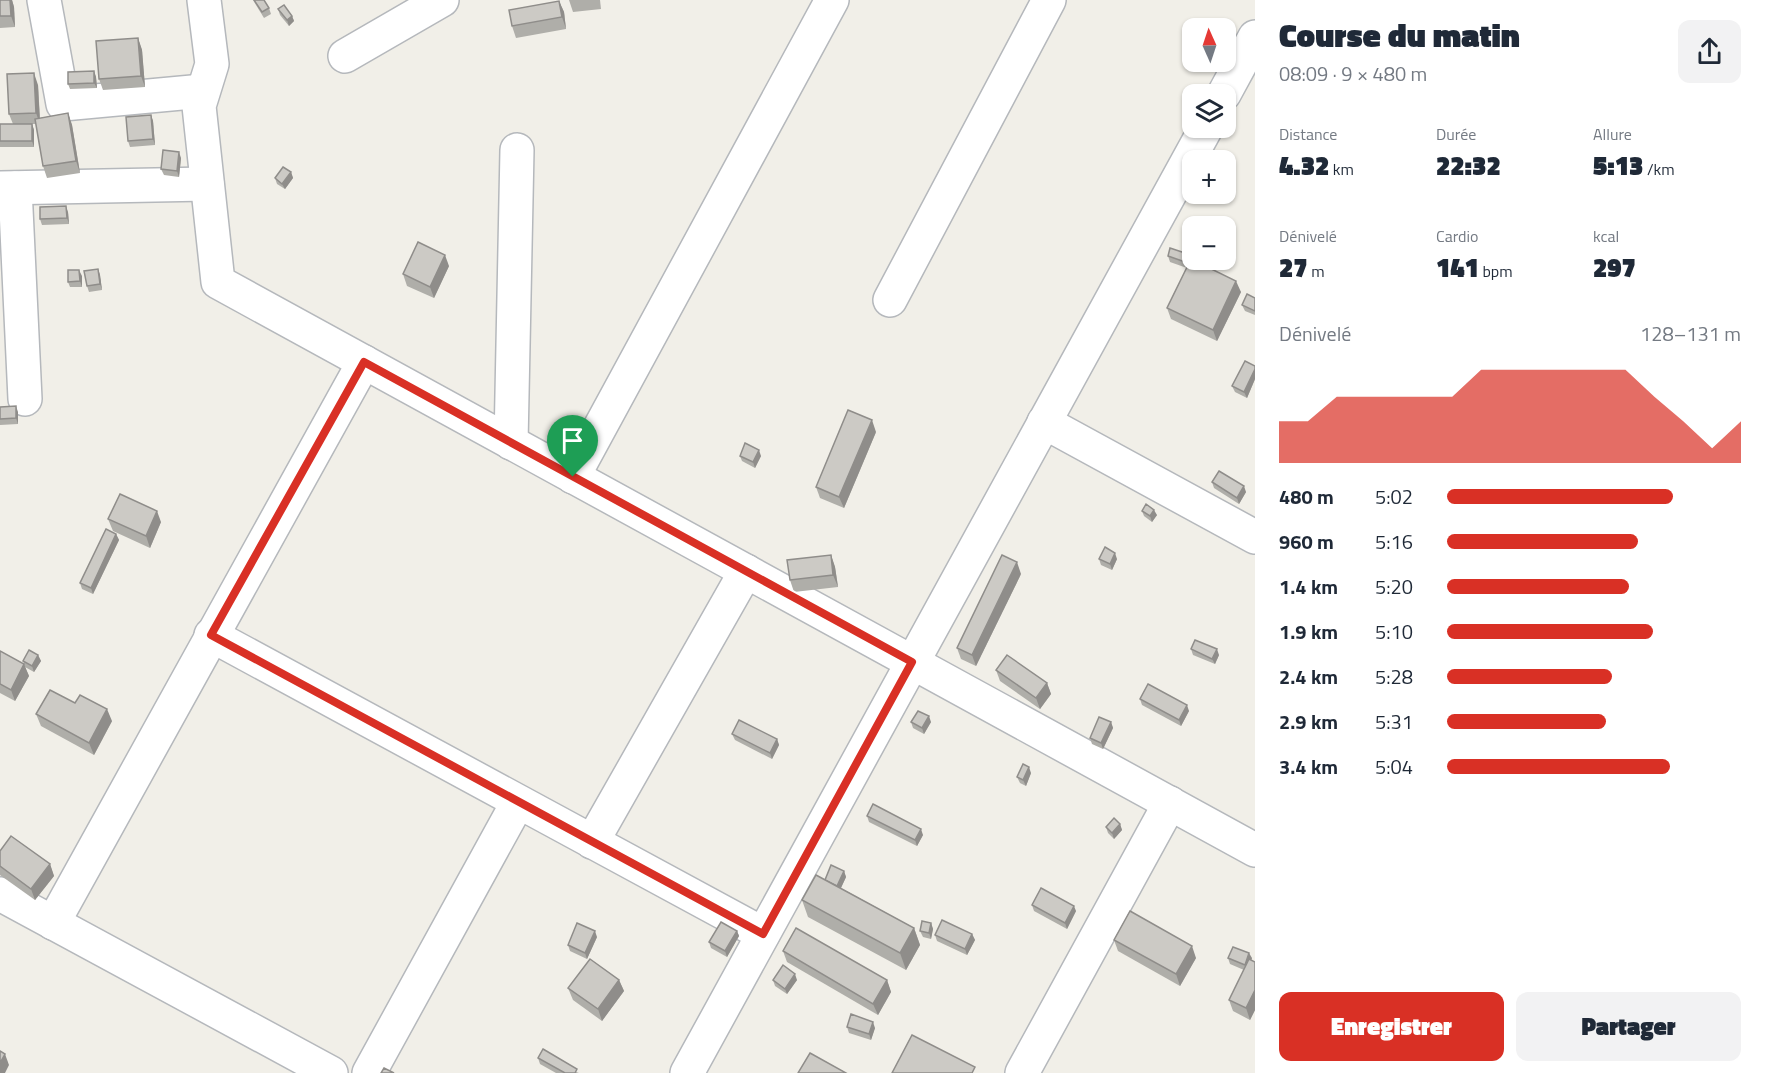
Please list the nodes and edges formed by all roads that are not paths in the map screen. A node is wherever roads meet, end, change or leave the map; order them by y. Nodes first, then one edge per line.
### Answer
1 (44, 0) edge
2 (204, 0) edge
3 (442, 0) edge
4 (832, 0) edge
5 (1050, 0) edge
6 (1255, 37) edge
7 (345, 56) dead end
8 (1229, 84) edge
9 (203, 91) junction
10 (1201, 138) edge
11 (517, 150) dead end
12 (207, 184) junction
13 (8, 188) edge
14 (890, 300) dead end
15 (364, 362) junction
16 (25, 399) dead end
17 (1044, 423) junction
18 (511, 443) junction
19 (573, 477) junction
20 (1255, 537) edge
21 (746, 571) junction
22 (211, 635) junction
23 (912, 662) junction
24 (518, 802) junction
25 (1170, 803) junction
26 (592, 842) junction
27 (1255, 850) edge
28 (0, 894) edge
29 (53, 922) junction
30 (763, 934) junction
31 (1028, 1071) edge
32 (331, 1073) edge
33 (369, 1073) edge
34 (687, 1073) edge

1 - 9 street
2 - 9 street
3 - 7 street
4 - 19 street
5 - 14 street
6 - 8 street
9 - 12 street
10 - 17 street
11 - 18 street
12 - 13 street
12 - 15 street
13 - 16 street
15 - 18 street
15 - 22 street
17 - 20 street
17 - 23 street
18 - 19 street
19 - 21 street
21 - 23 street
21 - 26 street
22 - 24 street
22 - 29 street
23 - 25 street
23 - 30 street
24 - 26 street
24 - 33 street
25 - 27 street
25 - 31 street
26 - 30 street
28 - 29 street
29 - 32 street
30 - 34 street

